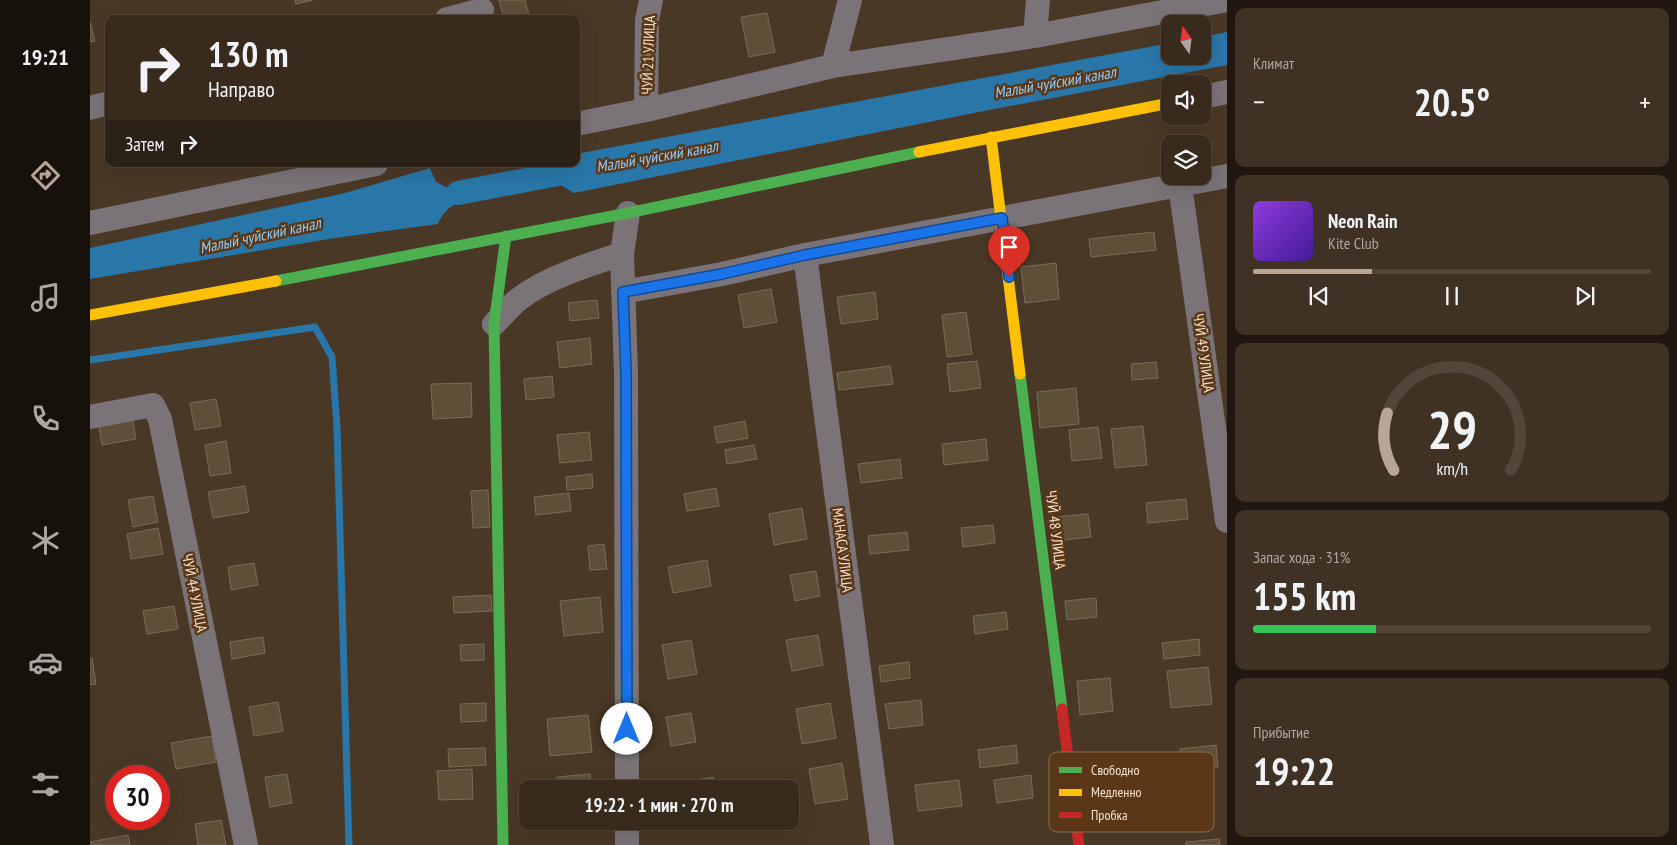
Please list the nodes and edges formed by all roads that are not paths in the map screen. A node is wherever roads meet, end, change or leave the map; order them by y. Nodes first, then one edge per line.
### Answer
1 (651, 0) edge
2 (850, 0) edge
3 (1038, 0) edge
4 (1227, 0) edge
5 (483, 10) edge
6 (463, 15) edge
7 (1035, 36) junction
8 (833, 66) junction
9 (1227, 92) edge
10 (1211, 95) edge
11 (105, 104) edge
12 (1161, 105) edge
13 (90, 108) edge
14 (646, 110) junction
15 (580, 123) edge
16 (991, 137) junction
17 (361, 167) edge
18 (1227, 176) edge
19 (1211, 179) edge
20 (1180, 185) joint
21 (628, 213) junction
22 (1002, 218) junction
23 (90, 223) edge
24 (506, 236) junction
25 (622, 254) junction
26 (805, 255) junction
27 (623, 292) junction
28 (90, 315) edge
29 (494, 324) junction
30 (90, 417) edge
31 (1227, 521) edge
32 (1068, 752) edge
33 (627, 780) edge
34 (627, 830) edge
35 (1077, 832) edge
36 (246, 845) edge
37 (503, 845) edge
38 (627, 845) edge
39 (882, 845) edge
40 (1079, 845) edge

1 - 14 street, ЧУЙ 21 УЛИЦА
2 - 8 street
3 - 7 street
4 - 7 street
5 - 6 street
7 - 8 street
8 - 14 street
9 - 10 street
11 - 13 street
12 - 16 street
14 - 15 street
16 - 21 street
16 - 22 street, ЧУЙ 48 УЛИЦА
17 - 23 street
18 - 19 street
20 - 22 street
20 - 31 street, ЧУЙ 49 УЛИЦА
21 - 24 street
21 - 25 street
22 - 26 street
22 - 32 street, ЧУЙ 48 УЛИЦА
24 - 28 street
24 - 29 street
25 - 27 street
25 - 29 street
26 - 27 street
26 - 39 street, МАНАСА УЛИЦА
27 - 33 street
29 - 37 street
30 - 36 street, ЧУЙ 44 УЛИЦА
34 - 38 street
35 - 40 street, ЧУЙ 48 УЛИЦА

